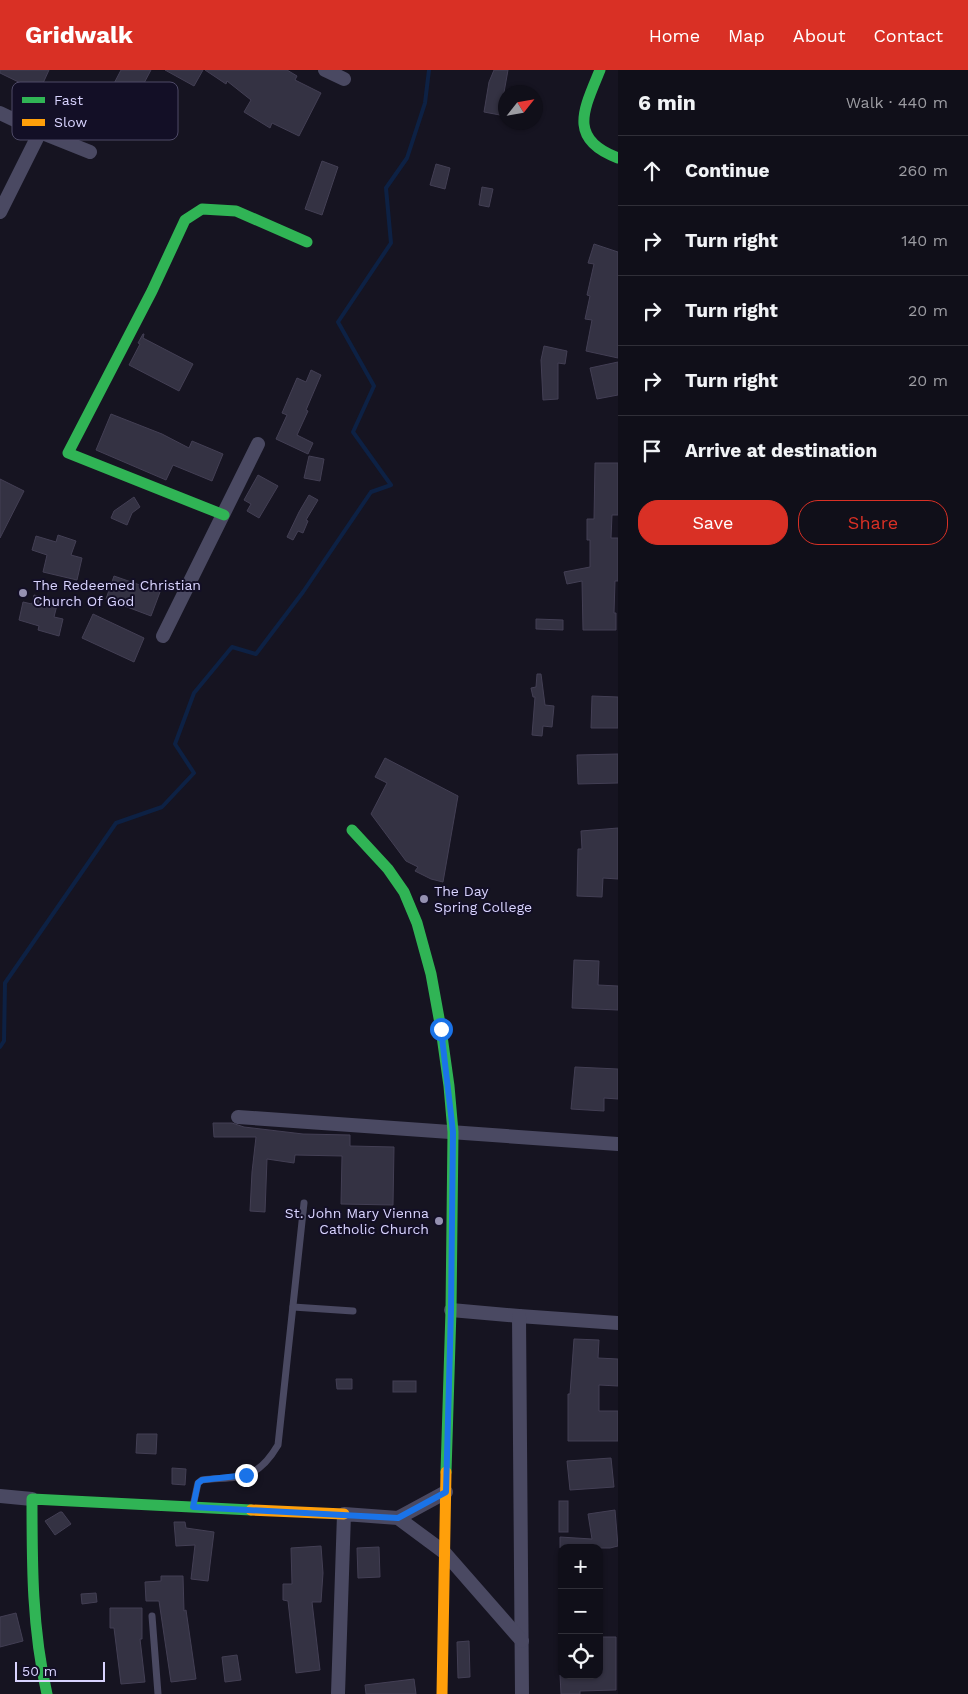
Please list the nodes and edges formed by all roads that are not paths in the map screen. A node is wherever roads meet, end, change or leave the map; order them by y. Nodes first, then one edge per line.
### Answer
1 (325, 70) edge
2 (600, 70) edge
3 (344, 78) dead end
4 (0, 113) edge
5 (12, 119) edge
6 (36, 140) edge
7 (60, 140) edge
8 (90, 152) dead end
9 (618, 158) edge
10 (0, 212) edge
11 (307, 242) dead end
12 (258, 444) dead end
13 (224, 515) junction
14 (163, 636) dead end
15 (352, 830) dead end
16 (238, 1117) dead end
17 (453, 1132) junction
18 (618, 1144) edge
19 (304, 1203) dead end
20 (293, 1308) junction
21 (451, 1310) junction
22 (353, 1312) dead end
23 (519, 1316) junction
24 (618, 1323) edge
25 (446, 1492) junction
26 (0, 1496) edge
27 (32, 1499) junction
28 (193, 1507) junction
29 (344, 1514) junction
30 (398, 1518) junction
31 (444, 1552) junction
32 (152, 1616) dead end
33 (522, 1641) junction
34 (47, 1694) edge
35 (158, 1694) edge
36 (338, 1694) edge
37 (442, 1694) edge
38 (522, 1694) edge

1 - 3 street
2 - 9 street
4 - 5 street
6 - 10 street
7 - 8 street
11 - 13 street
12 - 13 street
13 - 14 street
15 - 17 street
16 - 17 street
17 - 18 street
17 - 21 street
19 - 20 lane
20 - 22 lane
20 - 28 lane
21 - 23 street
21 - 25 street
23 - 24 street
23 - 33 street
25 - 30 street
25 - 31 street
26 - 27 street
27 - 28 street
27 - 34 street
28 - 29 street
29 - 30 street
29 - 36 street
30 - 31 street
31 - 33 street
31 - 37 street
32 - 35 lane
33 - 38 street

